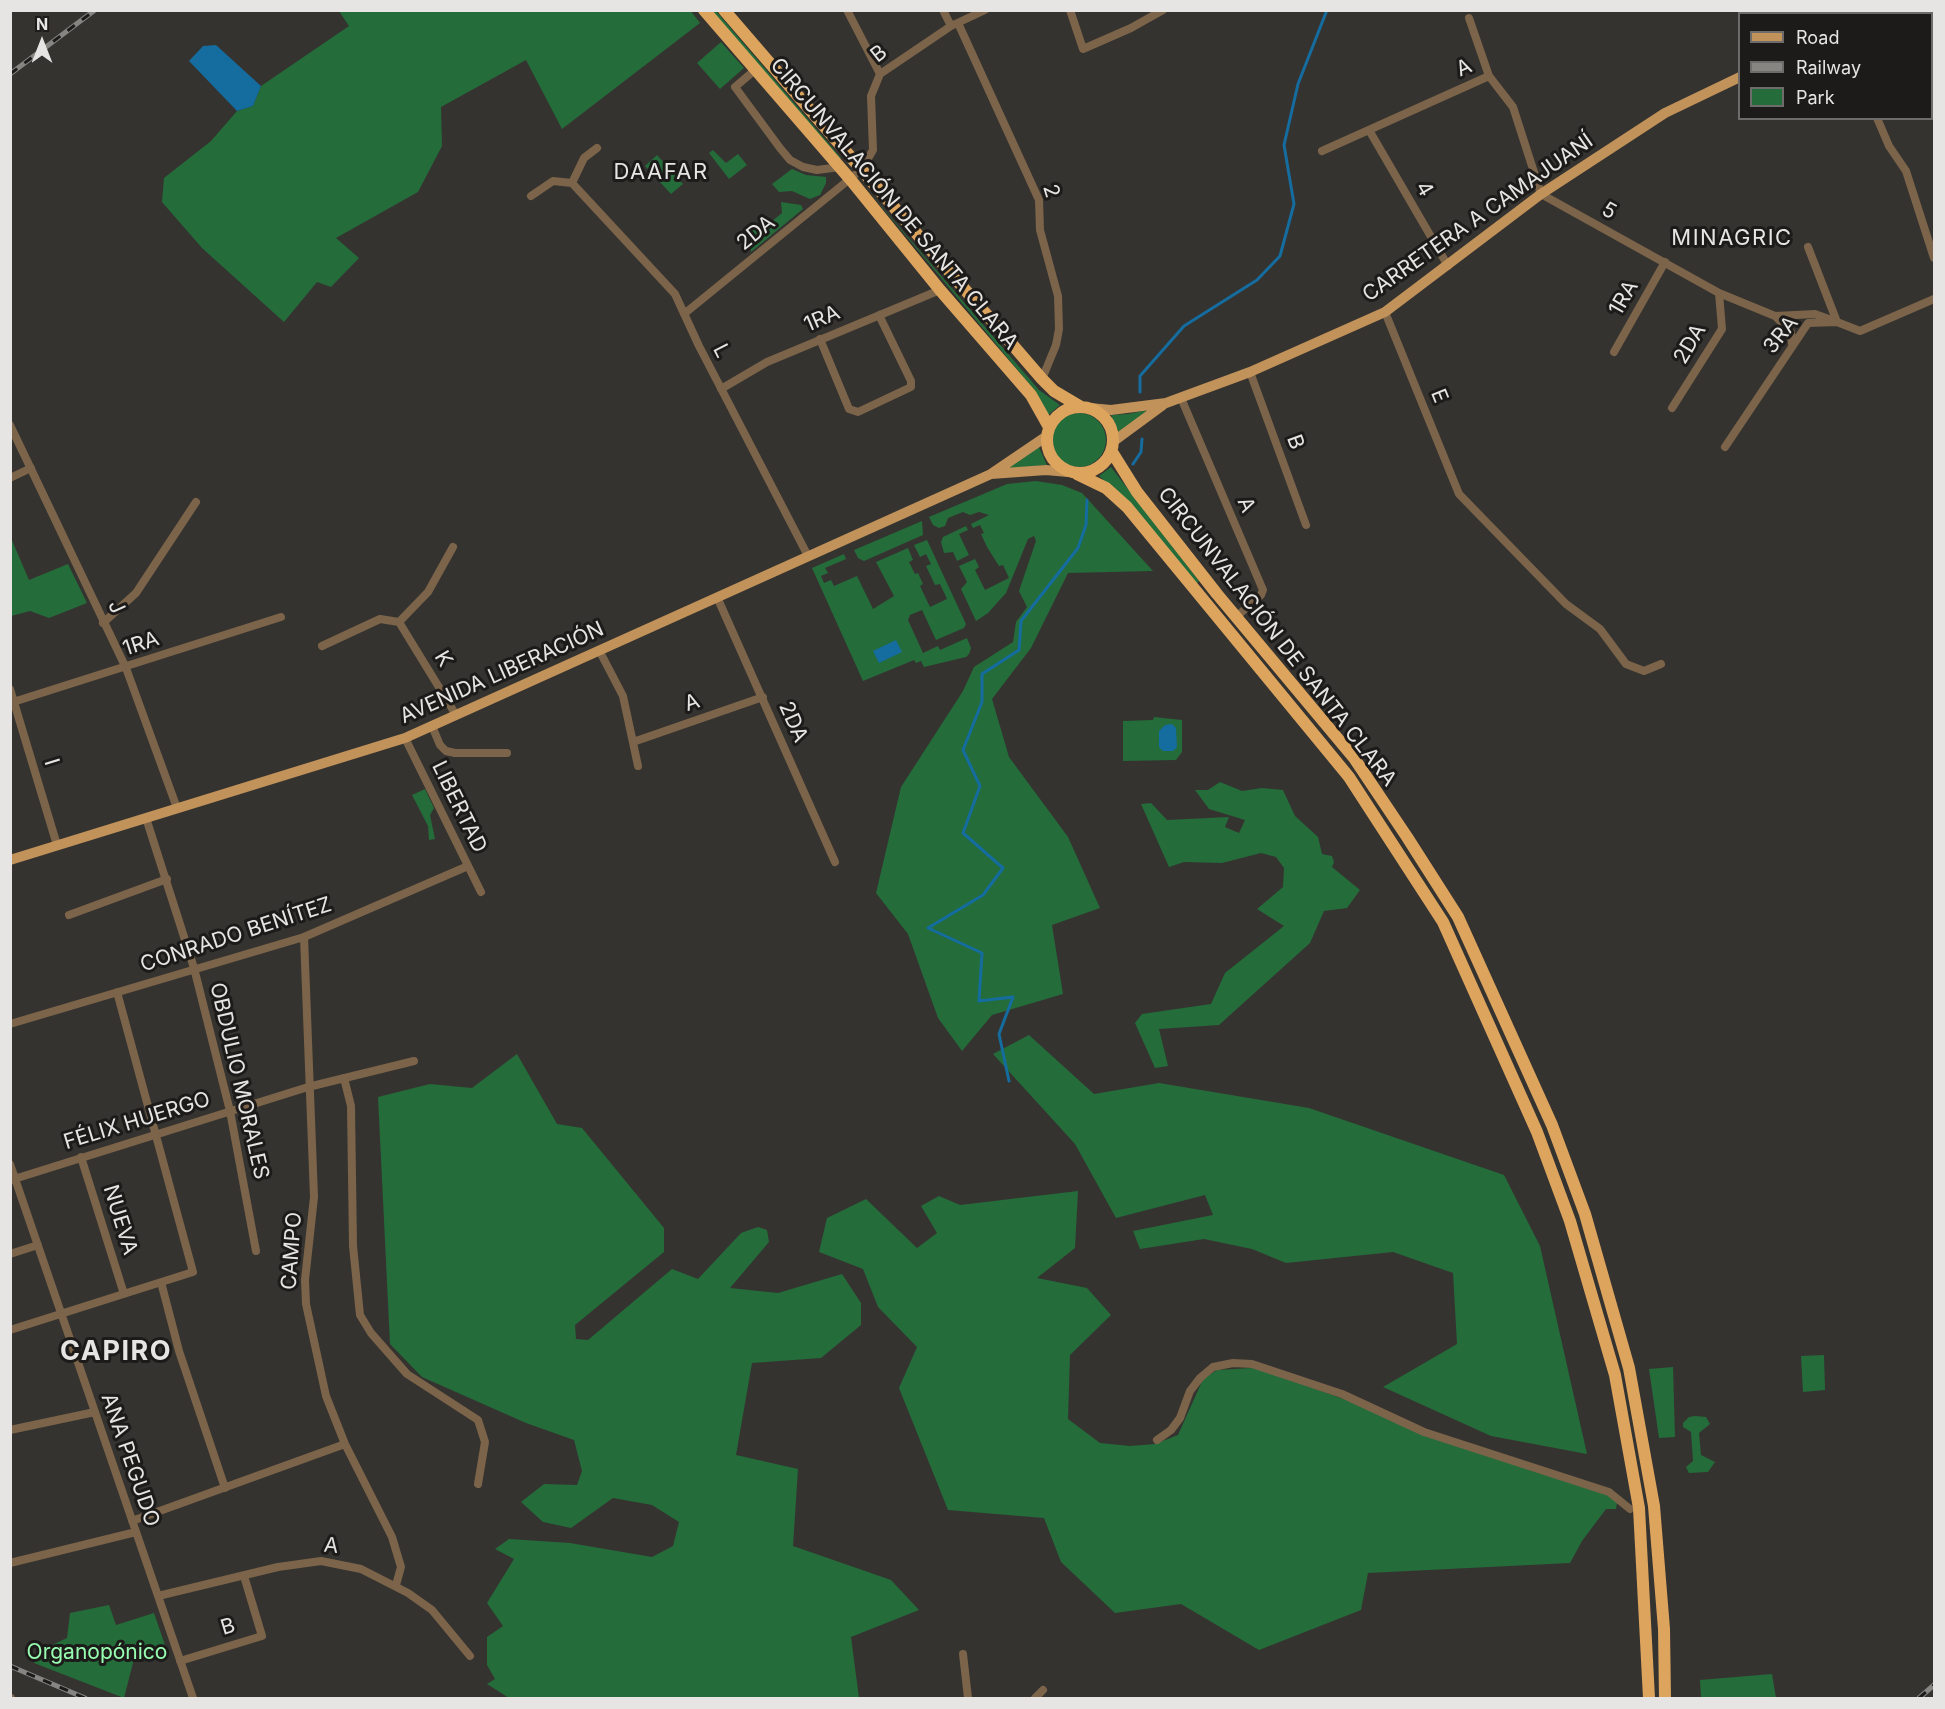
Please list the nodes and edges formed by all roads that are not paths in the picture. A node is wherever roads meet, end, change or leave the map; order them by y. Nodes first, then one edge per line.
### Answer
1 (704, 10) edge
2 (724, 10) edge
3 (847, 10) edge
4 (944, 10) edge
5 (985, 10) edge
6 (1070, 10) edge
7 (1163, 10) edge
8 (1469, 18) dead end
9 (954, 24) junction
10 (755, 70) junction
11 (880, 74) junction
12 (1490, 76) junction
13 (1738, 78) edge
14 (1878, 120) edge
15 (1370, 130) junction
16 (597, 148) dead end
17 (1322, 151) dead end
18 (840, 167) junction
19 (862, 169) junction
20 (850, 179) junction
21 (572, 183) junction
22 (1541, 194) junction
23 (531, 196) dead end
24 (1808, 247) dead end
25 (1935, 258) edge
26 (1665, 262) junction
27 (1448, 266) junction
28 (940, 290) junction
29 (1719, 293) junction
30 (1935, 299) edge
31 (1385, 312) junction
32 (684, 314) junction
33 (879, 315) junction
34 (1775, 316) junction
35 (1837, 322) junction
36 (820, 339) junction
37 (1792, 344) junction
38 (1614, 352) dead end
39 (1250, 372) junction
40 (1042, 379) junction
41 (721, 389) junction
42 (1181, 398) junction
43 (1166, 403) junction
44 (1085, 408) junction
45 (1672, 408) dead end
46 (10, 425) edge
47 (1048, 431) junction
48 (1113, 446) junction
49 (1725, 447) dead end
50 (31, 468) junction
51 (1073, 473) junction
52 (991, 474) junction
53 (10, 478) edge
54 (196, 502) dead end
55 (1306, 525) dead end
56 (453, 547) dead end
57 (808, 556) junction
58 (717, 597) junction
59 (281, 617) dead end
60 (1236, 617) junction
61 (399, 622) junction
62 (103, 623) junction
63 (322, 646) dead end
64 (599, 650) junction
65 (1661, 664) dead end
66 (126, 668) junction
67 (10, 689) edge
68 (763, 697) junction
69 (13, 703) edge
70 (456, 715) junction
71 (432, 726) junction
72 (405, 738) junction
73 (633, 742) junction
74 (507, 753) dead end
75 (638, 766) dead end
76 (177, 808) junction
77 (146, 818) junction
78 (57, 845) junction
79 (10, 860) edge
80 (834, 862) dead end
81 (468, 866) junction
82 (167, 879) junction
83 (481, 892) dead end
84 (69, 915) dead end
85 (304, 937) junction
86 (194, 968) junction
87 (117, 992) junction
88 (10, 1024) edge
89 (414, 1061) dead end
90 (344, 1078) junction
91 (308, 1087) junction
92 (230, 1112) junction
93 (156, 1134) junction
94 (81, 1158) junction
95 (10, 1164) edge
96 (13, 1179) edge
97 (38, 1245) junction
98 (256, 1251) dead end
99 (10, 1254) edge
100 (161, 1282) junction
101 (124, 1294) junction
102 (62, 1314) junction
103 (10, 1330) edge
104 (95, 1412) junction
105 (10, 1430) edge
106 (1157, 1440) dead end
107 (345, 1444) junction
108 (478, 1484) dead end
109 (225, 1488) junction
110 (1654, 1506) junction
111 (1634, 1509) junction
112 (132, 1521) junction
113 (136, 1532) junction
114 (10, 1563) edge
115 (244, 1576) junction
116 (396, 1585) junction
117 (158, 1596) junction
118 (963, 1654) dead end
119 (470, 1656) dead end
120 (180, 1661) junction
121 (1043, 1690) dead end
122 (193, 1698) edge
123 (968, 1698) edge
124 (1035, 1698) edge
125 (1649, 1698) edge
126 (1665, 1698) edge

1 - 10 highway, CIRCUNVALACIÓN DE SANTA CLARA
2 - 19 highway, CIRCUNVALACIÓN DE SANTA CLARA
3 - 11 street
4 - 9 street, 2
5 - 9 street, B
6 - 7 street
8 - 12 street
9 - 11 street, B
9 - 40 street, 2
10 - 18 highway, CIRCUNVALACIÓN DE SANTA CLARA
10 - 18 street
11 - 19 street, B
12 - 15 street, A
12 - 22 street
13 - 22 main road, CARRETERA A CAMAJUANÍ
14 - 25 street
15 - 17 street, A
15 - 27 street, 4
16 - 21 street
18 - 20 highway, CIRCUNVALACIÓN DE SANTA CLARA
19 - 20 street, 2DA
19 - 40 highway, CIRCUNVALACIÓN DE SANTA CLARA
20 - 28 highway, CIRCUNVALACIÓN DE SANTA CLARA
20 - 32 street, 2DA
21 - 23 street
21 - 32 street, L
22 - 26 street, 5
22 - 27 main road, CARRETERA A CAMAJUANÍ
24 - 35 street
26 - 29 street, 5
26 - 38 street, 1RA
27 - 31 main road, CARRETERA A CAMAJUANÍ
28 - 33 street, 1RA
28 - 47 highway, CIRCUNVALACIÓN DE SANTA CLARA
29 - 34 street, 5
29 - 45 street, 2DA
30 - 35 street, 3RA
31 - 39 main road, CARRETERA A CAMAJUANÍ
31 - 65 street, E
32 - 41 street, L
33 - 36 street, 1RA
33 - 36 street
34 - 35 street, 5
34 - 37 street
35 - 37 street, 3RA
36 - 41 street, 1RA
37 - 49 street, 3RA
39 - 42 main road, CARRETERA A CAMAJUANÍ
39 - 55 street, B
40 - 44 highway, CIRCUNVALACIÓN DE SANTA CLARA
41 - 57 street, L
42 - 43 main road, CARRETERA A CAMAJUANÍ
42 - 60 street, A
43 - 44 main road, CARRETERA A CAMAJUANÍ
43 - 48 main road, CARRETERA A CAMAJUANÍ
44 - 47 highway
44 - 48 highway
46 - 50 street, J
47 - 51 highway
47 - 52 main road, AVENIDA LIBERACIÓN
48 - 51 highway
48 - 60 highway, CIRCUNVALACIÓN DE SANTA CLARA
50 - 53 street
50 - 62 street, J
51 - 52 main road, AVENIDA LIBERACIÓN
51 - 111 highway, CIRCUNVALACIÓN DE SANTA CLARA
52 - 57 main road, AVENIDA LIBERACIÓN
54 - 62 street
56 - 61 street
57 - 58 main road, AVENIDA LIBERACIÓN
58 - 64 main road, AVENIDA LIBERACIÓN
58 - 68 street, 2DA
59 - 66 street, 1RA
60 - 110 highway, CIRCUNVALACIÓN DE SANTA CLARA
61 - 63 street
61 - 70 street, K
62 - 66 street, J
64 - 70 main road, AVENIDA LIBERACIÓN
64 - 73 street
66 - 69 street, 1RA
66 - 76 street, J
67 - 69 street, I
68 - 73 street, A
68 - 80 street, 2DA
69 - 78 street, I
70 - 71 main road, AVENIDA LIBERACIÓN
71 - 72 main road, AVENIDA LIBERACIÓN
71 - 74 street
72 - 76 main road, AVENIDA LIBERACIÓN
72 - 81 street, LIBERTAD
73 - 75 street
76 - 77 main road, AVENIDA LIBERACIÓN
77 - 78 main road, AVENIDA LIBERACIÓN
77 - 82 street, OBDULIO MORALES
78 - 79 main road, AVENIDA LIBERACIÓN
81 - 83 street, LIBERTAD
81 - 85 street, CONRADO BENÍTEZ
82 - 84 street
82 - 86 street, OBDULIO MORALES
85 - 86 street, CONRADO BENÍTEZ
85 - 91 street, CAMPO
86 - 87 street, CONRADO BENÍTEZ
86 - 92 street, OBDULIO MORALES
87 - 88 street, CONRADO BENÍTEZ
87 - 93 street
89 - 90 street, FÉLIX HUERGO
90 - 91 street, FÉLIX HUERGO
90 - 108 street
91 - 92 street, FÉLIX HUERGO
91 - 107 street, CAMPO
92 - 93 street, FÉLIX HUERGO
92 - 98 street, OBDULIO MORALES
93 - 94 street, FÉLIX HUERGO
93 - 100 street
94 - 96 street, FÉLIX HUERGO
94 - 101 street, NUEVA
95 - 96 street, ANA PEGUDO
96 - 97 street, ANA PEGUDO
97 - 99 street
97 - 102 street, ANA PEGUDO
100 - 101 street
100 - 109 street
101 - 102 street
102 - 103 street
102 - 104 street, ANA PEGUDO
104 - 105 street
104 - 112 street, ANA PEGUDO
106 - 111 street
107 - 109 street
107 - 116 street, CAMPO
109 - 112 street
110 - 111 highway
110 - 126 highway, CIRCUNVALACIÓN DE SANTA CLARA
111 - 125 highway, CIRCUNVALACIÓN DE SANTA CLARA
112 - 113 street, ANA PEGUDO
113 - 114 street
113 - 117 street, ANA PEGUDO
115 - 116 street, A
115 - 117 street, A
115 - 120 street, B
116 - 119 street, A
117 - 120 street, ANA PEGUDO
118 - 123 street
120 - 122 street, ANA PEGUDO
121 - 124 street

